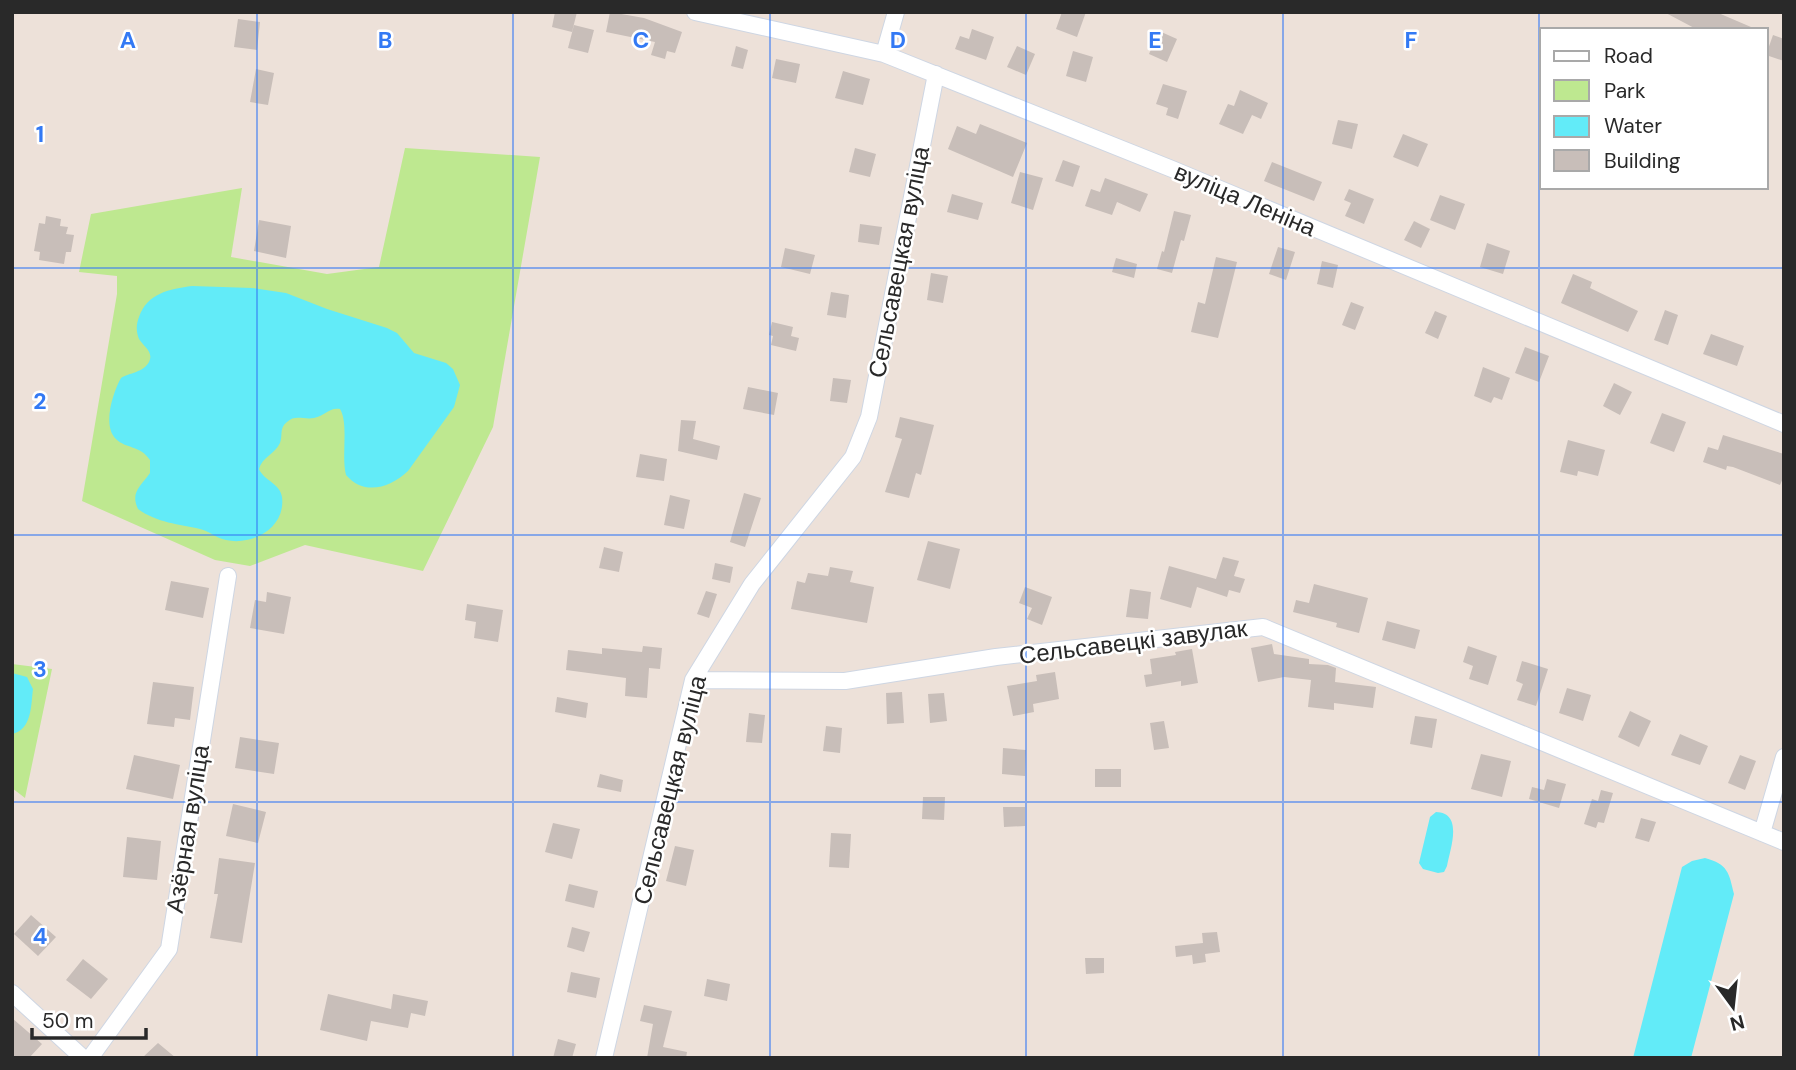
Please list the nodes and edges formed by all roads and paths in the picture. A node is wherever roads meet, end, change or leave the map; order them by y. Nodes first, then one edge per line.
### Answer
1 (695, 12) edge
2 (896, 12) edge
3 (884, 54) junction
4 (936, 74) junction
5 (1784, 424) edge
6 (228, 576) dead end
7 (693, 680) junction
8 (1784, 757) edge
9 (1762, 833) junction
10 (1784, 842) edge
11 (12, 993) edge
12 (83, 1058) edge
13 (90, 1058) edge
14 (604, 1058) edge

1 - 3 street, вуліца Леніна
2 - 3 street
3 - 4 street, вуліца Леніна
4 - 5 street, вуліца Леніна
4 - 7 street, Сельсавецкая вуліца
6 - 13 street, Азёрная вуліца
7 - 9 street, Сельсавецкі завулак
7 - 14 street, Сельсавецкая вуліца
8 - 9 street
9 - 10 street, Сельсавецкі завулак
11 - 12 street

